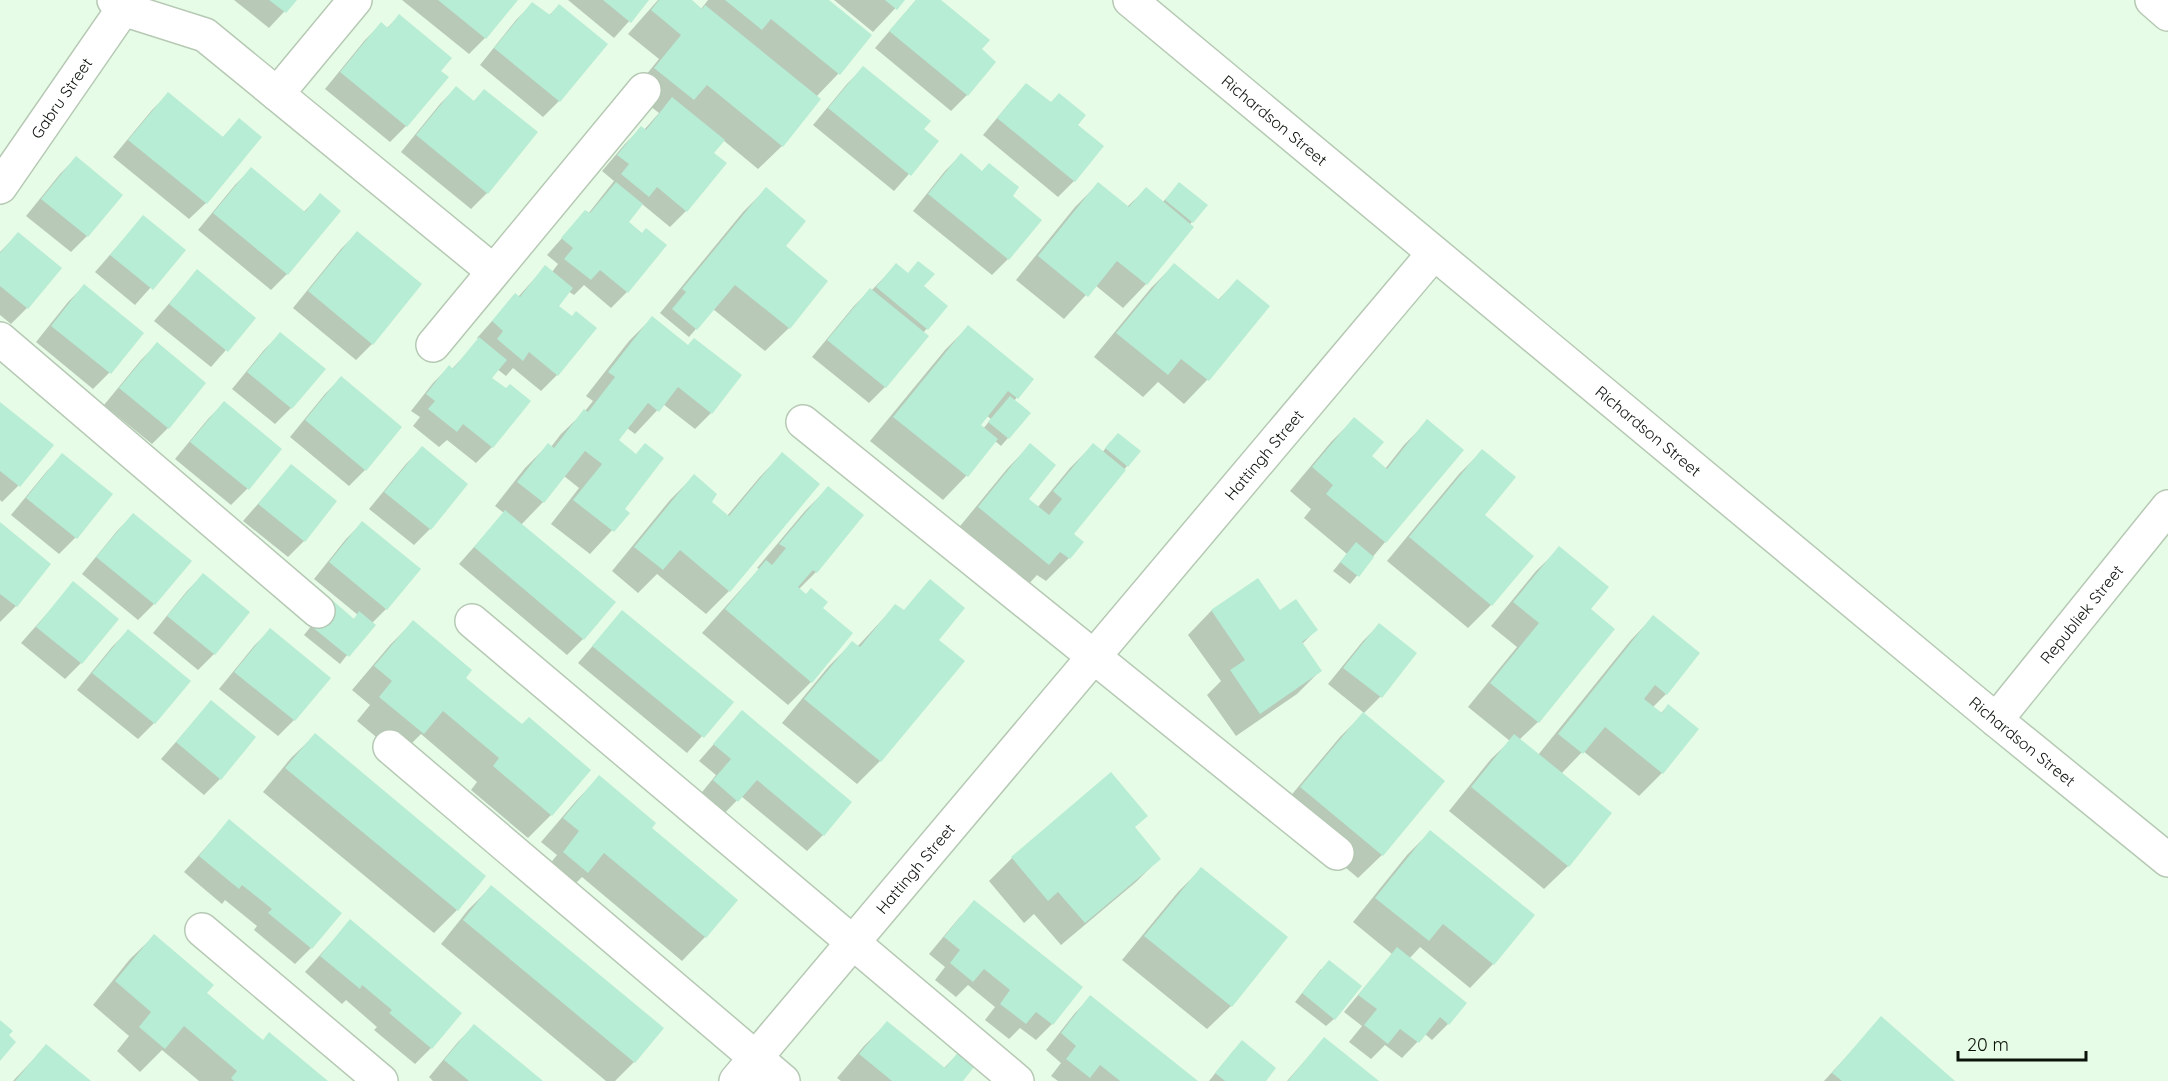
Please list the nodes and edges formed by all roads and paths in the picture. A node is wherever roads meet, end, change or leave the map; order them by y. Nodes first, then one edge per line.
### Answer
1 (355, 0) edge
2 (1130, 0) edge
3 (2152, 0) edge
4 (118, 4) edge
5 (2168, 14) edge
6 (644, 90) dead end
7 (277, 94) junction
8 (0, 187) edge
9 (1434, 253) junction
10 (494, 272) junction
11 (0, 339) edge
12 (433, 345) dead end
13 (803, 422) dead end
14 (2168, 507) edge
15 (318, 611) dead end
16 (472, 621) dead end
17 (1095, 656) junction
18 (1996, 720) junction
19 (390, 747) dead end
20 (1337, 853) dead end
21 (2168, 860) edge
22 (202, 930) dead end
23 (853, 944) junction
24 (746, 1069) edge
25 (381, 1081) edge
26 (783, 1081) edge
27 (1017, 1081) edge

1 - 7 street
2 - 9 street, Richardson Street
3 - 5 street
4 - 7 street
4 - 8 street, Gabru Street
6 - 10 street
7 - 10 street
9 - 17 street, Hattingh Street
9 - 18 street, Richardson Street
10 - 12 street
11 - 15 street
13 - 17 street
14 - 18 street, Republiek Street
16 - 23 street
17 - 20 street
17 - 23 street, Hattingh Street
18 - 21 street, Richardson Street
19 - 24 street
22 - 25 street
23 - 24 street, Hattingh Street
23 - 27 street
24 - 26 street

